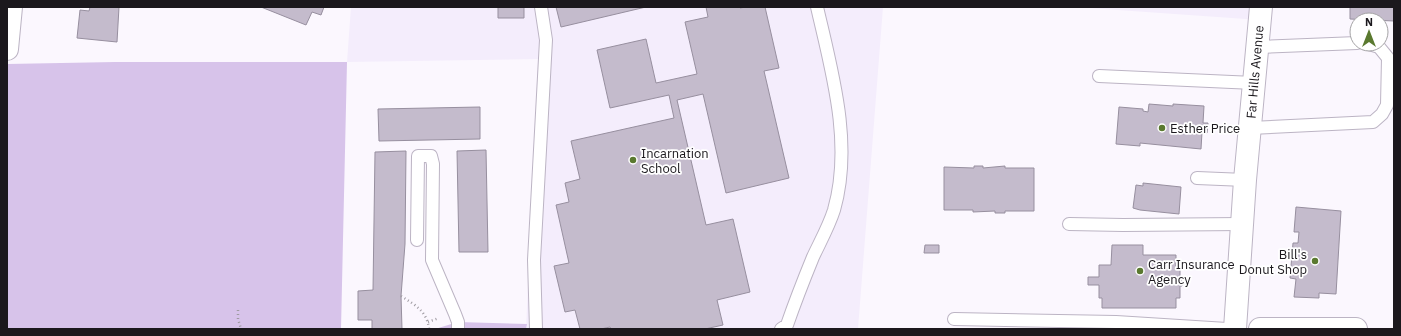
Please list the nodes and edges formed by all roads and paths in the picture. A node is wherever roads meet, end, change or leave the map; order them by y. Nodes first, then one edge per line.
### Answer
1 (10, 7) edge
2 (541, 7) edge
3 (817, 7) edge
4 (1261, 7) edge
5 (1349, 43) edge
6 (1257, 48) junction
7 (7, 49) edge
8 (1383, 52) edge
9 (1099, 76) dead end
10 (1254, 83) junction
11 (1250, 128) junction
12 (1197, 178) dead end
13 (1245, 180) junction
14 (1069, 224) dead end
15 (1242, 224) junction
16 (417, 240) dead end
17 (401, 296) dead end
18 (238, 310) dead end
19 (954, 319) dead end
20 (1053, 325) edge
21 (785, 328) edge
22 (241, 329) edge
23 (430, 329) edge
24 (458, 329) edge
25 (536, 329) edge
26 (1227, 329) edge
27 (1235, 329) edge
28 (1260, 329) edge
29 (1356, 329) edge

1 - 7 main road
2 - 25 lane
3 - 21 lane
4 - 6 main road, Far Hills Avenue
5 - 6 lane
6 - 10 main road, Far Hills Avenue
8 - 11 lane
9 - 10 lane
10 - 11 main road, Far Hills Avenue
11 - 13 main road, Far Hills Avenue
12 - 13 lane
13 - 15 main road, Far Hills Avenue
14 - 15 lane
15 - 27 main road, Far Hills Avenue
16 - 24 lane
17 - 23 path
18 - 22 path
19 - 20 lane
20 - 26 lane
28 - 29 main road

